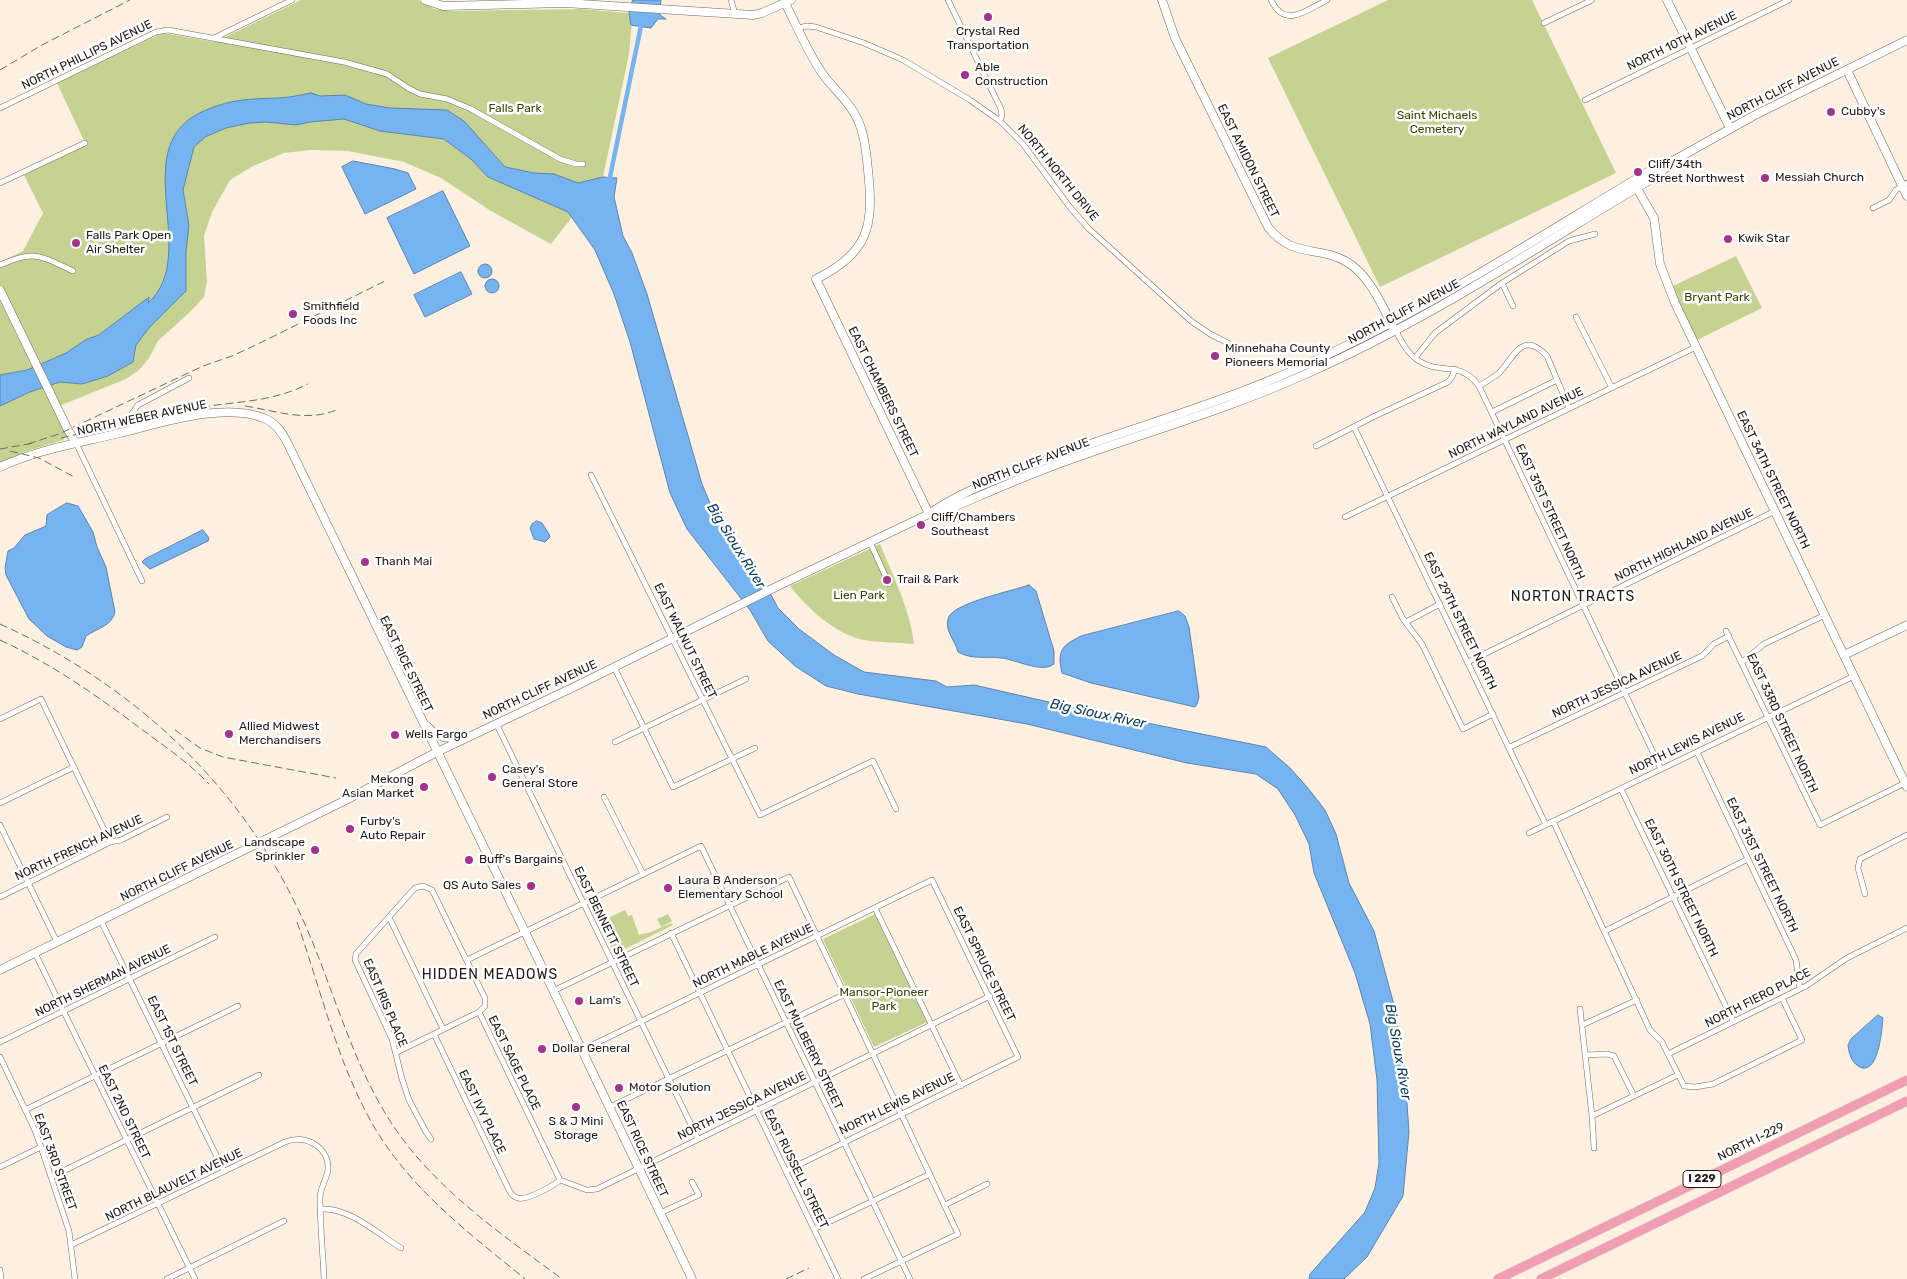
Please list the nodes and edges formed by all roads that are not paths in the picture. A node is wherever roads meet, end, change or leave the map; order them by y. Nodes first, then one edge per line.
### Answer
1 (292, 0) edge
2 (425, 0) edge
3 (731, 0) edge
4 (948, 0) edge
5 (1162, 0) edge
6 (1271, 0) edge
7 (1327, 0) edge
8 (1592, 0) edge
9 (1667, 0) edge
10 (1789, 0) edge
11 (788, 1) edge
12 (735, 14) junction
13 (1544, 23) dead end
14 (798, 28) junction
15 (214, 38) junction
16 (1907, 40) edge
17 (1691, 48) junction
18 (1847, 70) junction
19 (1585, 100) dead end
20 (0, 108) edge
21 (1000, 121) junction
22 (1730, 128) junction
23 (85, 142) dead end
24 (1671, 162) junction
25 (584, 164) dead end
26 (1632, 181) junction
27 (0, 183) edge
28 (1904, 185) edge
29 (1637, 188) junction
30 (1907, 196) edge
31 (1873, 208) dead end
32 (1596, 234) dead end
33 (0, 265) edge
34 (72, 272) dead end
35 (1502, 283) junction
36 (0, 290) edge
37 (1514, 306) dead end
38 (1576, 317) dead end
39 (1392, 323) junction
40 (1396, 331) junction
41 (1228, 343) dead end
42 (1696, 347) junction
43 (1415, 358) junction
44 (1455, 369) junction
45 (189, 378) dead end
46 (1557, 380) junction
47 (1479, 386) junction
48 (1612, 388) junction
49 (1569, 408) junction
50 (1492, 412) junction
51 (1354, 427) junction
52 (132, 430) junction
53 (284, 436) joint
54 (1505, 439) junction
55 (76, 443) junction
56 (1316, 446) dead end
57 (0, 467) edge
58 (592, 475) dead end
59 (1388, 496) junction
60 (1775, 511) junction
61 (929, 514) junction
62 (1345, 517) dead end
63 (870, 542) junction
64 (142, 581) dead end
65 (889, 584) dead end
66 (1392, 597) dead end
67 (1440, 604) junction
68 (1584, 605) junction
69 (1825, 615) junction
70 (1406, 622) junction
71 (1907, 624) edge
72 (1727, 634) joint
73 (672, 638) junction
74 (1844, 655) junction
75 (1468, 662) junction
76 (1742, 662) junction
77 (614, 668) junction
78 (1854, 676) junction
79 (746, 679) dead end
80 (1625, 692) junction
81 (703, 700) junction
82 (1494, 714) junction
83 (420, 716) junction
84 (1768, 718) junction
85 (0, 719) edge
86 (496, 723) junction
87 (644, 728) junction
88 (473, 734) junction
89 (615, 742) dead end
90 (755, 748) dead end
91 (1510, 748) junction
92 (437, 752) junction
93 (1697, 752) junction
94 (732, 759) junction
95 (74, 767) junction
96 (1661, 769) junction
97 (1906, 785) edge
98 (1621, 789) junction
99 (604, 797) dead end
100 (0, 803) edge
101 (896, 809) dead end
102 (167, 817) dead end
103 (1553, 822) junction
104 (0, 825) edge
105 (1546, 825) junction
106 (1529, 833) dead end
107 (1907, 836) edge
108 (110, 842) junction
109 (1748, 859) junction
110 (643, 874) junction
111 (932, 880) joint
112 (28, 883) junction
113 (1865, 894) dead end
114 (1673, 896) junction
115 (0, 897) edge
116 (584, 904) junction
117 (729, 905) junction
118 (875, 908) junction
119 (389, 917) junction
120 (102, 921) junction
121 (1907, 928) edge
122 (1605, 931) junction
123 (525, 932) junction
124 (671, 933) junction
125 (818, 936) junction
126 (215, 937) dead end
127 (57, 942) junction
128 (35, 953) junction
129 (467, 960) junction
130 (612, 962) junction
131 (758, 964) junction
132 (0, 970) edge
133 (130, 978) junction
134 (1800, 989) junction
135 (553, 991) junction
136 (700, 992) junction
137 (845, 994) junction
138 (990, 996) junction
139 (1782, 998) junction
140 (1637, 1000) junction
141 (238, 1006) dead end
142 (1580, 1009) dead end
143 (63, 1011) junction
144 (479, 1012) junction
145 (1733, 1021) junction
146 (641, 1022) junction
147 (786, 1023) junction
148 (932, 1025) junction
149 (1582, 1026) junction
150 (443, 1029) junction
151 (434, 1034) junction
152 (0, 1042) edge
153 (162, 1043) junction
154 (582, 1050) junction
155 (728, 1051) junction
156 (397, 1052) junction
157 (873, 1054) junction
158 (1668, 1054) junction
159 (1586, 1055) junction
160 (0, 1057) edge
161 (1018, 1057) joint
162 (259, 1075) dead end
163 (1678, 1075) junction
164 (95, 1076) junction
165 (669, 1080) junction
166 (1907, 1080) edge
167 (815, 1082) junction
168 (961, 1086) junction
169 (1634, 1096) junction
170 (1907, 1101) edge
171 (193, 1107) junction
172 (610, 1107) junction
173 (25, 1110) junction
174 (756, 1110) junction
175 (902, 1114) junction
176 (1592, 1116) junction
177 (431, 1139) dead end
178 (698, 1139) junction
179 (127, 1140) junction
180 (845, 1142) junction
181 (41, 1147) junction
182 (1594, 1148) dead end
183 (0, 1167) edge
184 (638, 1168) junction
185 (224, 1171) junction
186 (786, 1171) junction
187 (930, 1174) junction
188 (51, 1177) junction
189 (560, 1180) junction
190 (692, 1182) dead end
191 (987, 1184) dead end
192 (872, 1202) junction
193 (158, 1204) junction
194 (945, 1205) junction
195 (321, 1209) junction
196 (660, 1213) junction
197 (284, 1221) dead end
198 (814, 1229) junction
199 (71, 1245) junction
200 (401, 1248) dead end
201 (901, 1261) junction
202 (190, 1268) junction
203 (0, 1270) edge
204 (1, 1279) edge
205 (75, 1279) edge
206 (167, 1279) edge
207 (195, 1279) edge
208 (324, 1279) edge
209 (692, 1279) edge
210 (838, 1279) edge
211 (864, 1279) edge
212 (910, 1279) edge
213 (1498, 1279) edge
214 (1541, 1279) edge

1 - 15 street
2 - 12 main road
3 - 12 street
4 - 21 street
5 - 39 main road, EAST AMIDON STREET
6 - 7 street
8 - 13 street
9 - 17 main road
10 - 17 street, NORTH 10TH AVENUE
11 - 12 main road
11 - 14 main road
14 - 21 street, NORTH NORTH DRIVE
14 - 61 main road, EAST CHAMBERS STREET
15 - 20 street, NORTH PHILLIPS AVENUE
15 - 25 street, NORTH PHILLIPS AVENUE
16 - 18 main road, NORTH CLIFF AVENUE
17 - 19 street, NORTH 10TH AVENUE
17 - 22 main road
18 - 22 main road, NORTH CLIFF AVENUE
18 - 28 main road
21 - 41 street, NORTH NORTH DRIVE
22 - 24 main road, NORTH CLIFF AVENUE
23 - 27 street
24 - 26 main road, NORTH CLIFF AVENUE
24 - 29 main road, NORTH CLIFF AVENUE
26 - 29 main road, EAST 34TH STREET NORTH
26 - 39 main road, NORTH CLIFF AVENUE
28 - 30 main road
28 - 31 street
29 - 40 main road, NORTH CLIFF AVENUE
29 - 42 main road, EAST 34TH STREET NORTH
32 - 35 street
33 - 34 street
35 - 37 street
35 - 43 street
36 - 55 main road
38 - 48 street
39 - 40 main road, EAST AMIDON STREET
39 - 61 main road, NORTH CLIFF AVENUE
40 - 43 street
40 - 61 main road, NORTH CLIFF AVENUE
42 - 48 street, NORTH WAYLAND AVENUE
42 - 60 main road, EAST 34TH STREET NORTH
43 - 44 street, EAST 31ST STREET NORTH
44 - 47 street, EAST 31ST STREET NORTH
44 - 51 street
45 - 52 street
46 - 47 street
46 - 49 street
46 - 50 street
47 - 50 street, EAST 31ST STREET NORTH
48 - 49 street, NORTH WAYLAND AVENUE
49 - 54 street, NORTH WAYLAND AVENUE
50 - 54 street, EAST 31ST STREET NORTH
51 - 56 street
51 - 59 street, EAST 29TH STREET NORTH
52 - 53 main road, NORTH WEBER AVENUE
52 - 55 main road, NORTH WEBER AVENUE
53 - 83 main road, EAST RICE STREET
54 - 59 street, NORTH WAYLAND AVENUE
54 - 68 street, EAST 31ST STREET NORTH
55 - 57 main road, NORTH WEBER AVENUE
55 - 64 street
58 - 73 street, EAST WALNUT STREET
59 - 62 street, NORTH WAYLAND AVENUE
59 - 67 street, EAST 29TH STREET NORTH
60 - 68 street, NORTH HIGHLAND AVENUE
60 - 69 main road, EAST 34TH STREET NORTH
61 - 63 main road, NORTH CLIFF AVENUE
63 - 65 street
63 - 73 main road, NORTH CLIFF AVENUE
66 - 70 street
67 - 70 street
67 - 75 street, EAST 29TH STREET NORTH
68 - 75 street, NORTH HIGHLAND AVENUE
68 - 80 street, EAST 31ST STREET NORTH
69 - 74 main road, EAST 34TH STREET NORTH
69 - 76 street
70 - 82 street
71 - 74 main road
72 - 76 street, EAST 33RD STREET NORTH
72 - 80 street, NORTH JESSICA AVENUE
73 - 77 main road, NORTH CLIFF AVENUE
73 - 81 street, EAST WALNUT STREET
74 - 78 main road, EAST 34TH STREET NORTH
75 - 82 street, EAST 29TH STREET NORTH
76 - 84 street, EAST 33RD STREET NORTH
77 - 86 main road, NORTH CLIFF AVENUE
77 - 87 street
78 - 84 street, NORTH LEWIS AVENUE
78 - 97 main road, EAST 34TH STREET NORTH
79 - 81 street
80 - 91 street, NORTH JESSICA AVENUE
80 - 96 street, EAST 31ST STREET NORTH
81 - 87 street
81 - 94 street, EAST WALNUT STREET
82 - 91 street, EAST 29TH STREET NORTH
83 - 88 main road
83 - 92 main road, EAST RICE STREET
84 - 93 street, NORTH LEWIS AVENUE
84 - 97 street, EAST 33RD STREET NORTH
85 - 95 street
86 - 88 main road, NORTH CLIFF AVENUE
86 - 116 street, EAST BENNETT STREET
87 - 89 street
87 - 94 street
88 - 92 main road, NORTH CLIFF AVENUE
90 - 94 street
91 - 105 street, EAST 29TH STREET NORTH
92 - 120 main road, NORTH CLIFF AVENUE
92 - 123 main road, EAST RICE STREET
93 - 96 street, NORTH LEWIS AVENUE
93 - 109 street, EAST 31ST STREET NORTH
94 - 101 street, EAST WALNUT STREET
95 - 100 street
95 - 108 street
96 - 98 street, NORTH LEWIS AVENUE
98 - 103 street, NORTH LEWIS AVENUE
98 - 114 street, EAST 30TH STREET NORTH
99 - 110 street
102 - 108 street, NORTH FRENCH AVENUE
103 - 105 street, NORTH LEWIS AVENUE
103 - 122 street
104 - 112 street
105 - 106 street, NORTH LEWIS AVENUE
107 - 113 street
108 - 112 street, NORTH FRENCH AVENUE
109 - 114 street
109 - 134 street, EAST 31ST STREET NORTH
110 - 116 street
110 - 117 street, EAST MULBERRY STREET
111 - 118 street, NORTH MABLE AVENUE
111 - 138 street, EAST SPRUCE STREET
112 - 115 street, NORTH FRENCH AVENUE
112 - 127 street
114 - 122 street
114 - 145 street, EAST 30TH STREET NORTH
116 - 123 street
116 - 130 street, EAST BENNETT STREET
117 - 124 street
117 - 125 street
117 - 131 street, EAST MULBERRY STREET
118 - 125 street, NORTH MABLE AVENUE
118 - 148 street
119 - 129 street, EAST SAGE PLACE
119 - 150 street
119 - 156 street, EAST IRIS PLACE
120 - 127 main road, NORTH CLIFF AVENUE
120 - 133 street, EAST 1ST STREET
121 - 134 street, NORTH FIERO PLACE
122 - 140 street
123 - 129 street
123 - 135 main road, EAST RICE STREET
124 - 130 street
124 - 136 street, EAST RUSSELL STREET
125 - 131 street, NORTH MABLE AVENUE
125 - 137 street
126 - 133 street, NORTH SHERMAN AVENUE
127 - 128 main road, NORTH CLIFF AVENUE
128 - 132 main road, NORTH CLIFF AVENUE
128 - 143 street, EAST 2ND STREET
129 - 144 street, EAST SAGE PLACE
130 - 135 street
130 - 146 street, EAST BENNETT STREET
131 - 136 street, NORTH MABLE AVENUE
131 - 147 street, EAST MULBERRY STREET
133 - 143 street, NORTH SHERMAN AVENUE
133 - 153 street, EAST 1ST STREET
134 - 139 street, NORTH FIERO PLACE
135 - 154 main road, EAST RICE STREET
136 - 146 street, NORTH MABLE AVENUE
136 - 155 street, EAST RUSSELL STREET
137 - 147 street
137 - 157 street
138 - 148 street, NORTH JESSICA AVENUE
138 - 161 street, EAST SPRUCE STREET
139 - 145 street, NORTH FIERO PLACE
139 - 163 street
140 - 149 street
140 - 158 street
141 - 153 street
142 - 149 street
143 - 152 street, NORTH SHERMAN AVENUE
143 - 164 street, EAST 2ND STREET
144 - 150 street
144 - 189 street, EAST SAGE PLACE
145 - 158 street, NORTH FIERO PLACE
146 - 154 street, NORTH MABLE AVENUE
146 - 165 street, EAST BENNETT STREET
147 - 155 street
147 - 167 street, EAST MULBERRY STREET
148 - 157 street, NORTH JESSICA AVENUE
148 - 168 street
149 - 159 street
150 - 151 street
151 - 156 street
151 - 189 street, EAST IVY PLACE
153 - 164 street
153 - 171 street, EAST 1ST STREET
154 - 172 main road, EAST RICE STREET
155 - 165 street
155 - 174 street, EAST RUSSELL STREET
156 - 177 street, EAST IRIS PLACE
157 - 167 street, NORTH JESSICA AVENUE
157 - 175 street
158 - 163 street
159 - 169 street
159 - 176 street
160 - 173 street, EAST 3RD STREET
161 - 168 street, NORTH LEWIS AVENUE
162 - 171 street
163 - 169 street
164 - 173 street
164 - 179 street, EAST 2ND STREET
165 - 172 street
165 - 178 street, EAST BENNETT STREET
166 - 213 highway, NORTH I-229 / I 229
167 - 174 street, NORTH JESSICA AVENUE
167 - 180 street, EAST MULBERRY STREET
168 - 175 street, NORTH LEWIS AVENUE
169 - 176 street
170 - 214 highway, I 229
171 - 179 street
171 - 185 street, EAST 1ST STREET
172 - 184 main road, EAST RICE STREET
173 - 181 street, EAST 3RD STREET
174 - 178 street, NORTH JESSICA AVENUE
174 - 186 street, EAST RUSSELL STREET
175 - 180 street, NORTH LEWIS AVENUE
175 - 187 street
176 - 182 street
178 - 184 street, NORTH JESSICA AVENUE
179 - 188 street
179 - 193 street, EAST 2ND STREET
180 - 186 street, NORTH LEWIS AVENUE
180 - 192 street, EAST MULBERRY STREET
181 - 183 street
181 - 188 street, EAST 3RD STREET
184 - 189 street, NORTH JESSICA AVENUE
184 - 196 main road, EAST RICE STREET
185 - 193 street, NORTH BLAUVELT AVENUE
185 - 195 street, NORTH BLAUVELT AVENUE
186 - 198 street, EAST RUSSELL STREET
187 - 192 street
187 - 194 street
188 - 199 street, EAST 3RD STREET
190 - 196 street
191 - 194 street
192 - 198 street
192 - 201 street, EAST MULBERRY STREET
193 - 199 street, NORTH BLAUVELT AVENUE
193 - 202 street, EAST 2ND STREET
194 - 201 street
195 - 200 street
195 - 208 street
196 - 209 main road, EAST RICE STREET
197 - 202 street
198 - 210 street, EAST RUSSELL STREET
199 - 205 street, EAST 3RD STREET
201 - 211 street
201 - 212 street, EAST MULBERRY STREET
202 - 206 street
202 - 207 street, EAST 2ND STREET
203 - 204 street

